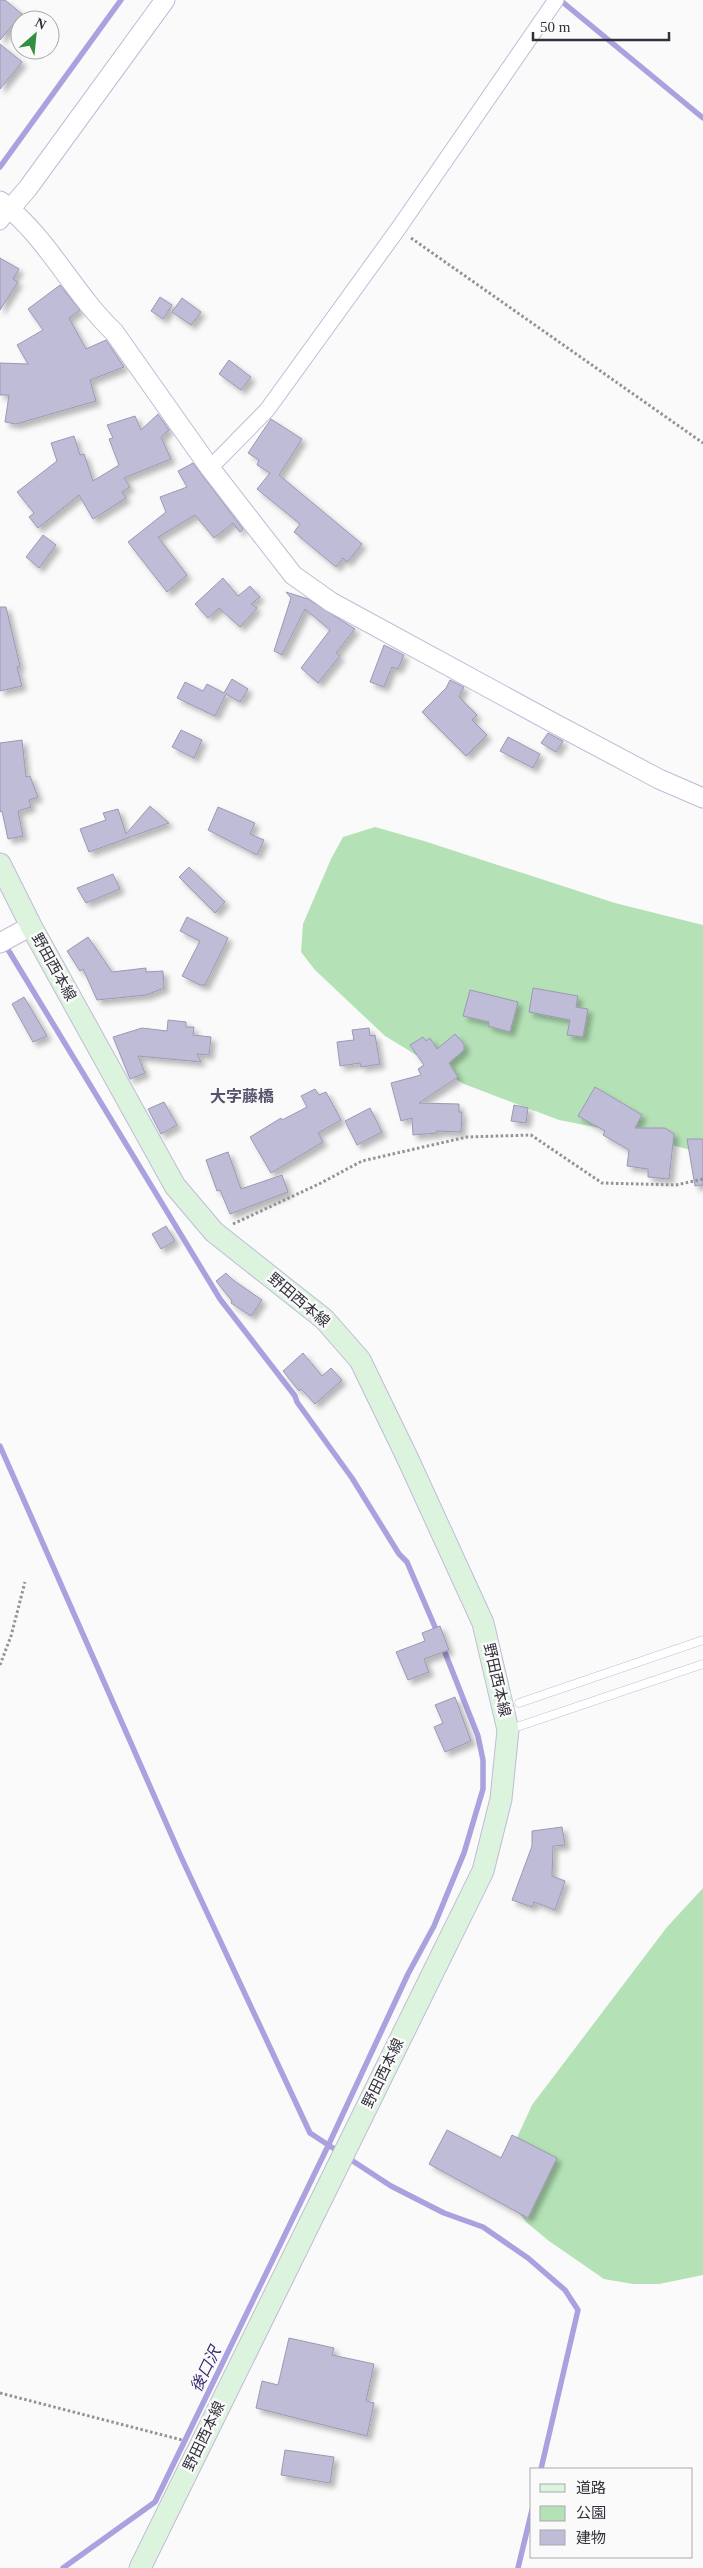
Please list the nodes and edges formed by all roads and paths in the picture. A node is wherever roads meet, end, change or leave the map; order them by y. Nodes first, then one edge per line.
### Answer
1 (165, 0) edge
2 (552, 5) edge
3 (3, 211) edge
4 (398, 229) junction
5 (703, 443) edge
6 (210, 468) junction
7 (703, 798) edge
8 (0, 864) edge
9 (31, 926) junction
10 (2, 942) edge
11 (703, 1179) edge
12 (214, 1232) junction
13 (25, 1582) dead end
14 (703, 1640) edge
15 (703, 1664) edge
16 (0, 1665) edge
17 (518, 1703) dead end
18 (508, 1730) junction
19 (0, 2393) edge
20 (199, 2445) junction
21 (140, 2568) edge

1 - 3 street
2 - 4 street
3 - 6 street
4 - 5 path
4 - 6 street
6 - 7 street
8 - 9 main road, 野田西本線
9 - 10 street
9 - 12 main road, 野田西本線
11 - 12 path
12 - 18 main road, 野田西本線
13 - 16 path
14 - 17 lane
15 - 18 lane
18 - 20 main road, 野田西本線
19 - 20 path
20 - 21 main road, 野田西本線

